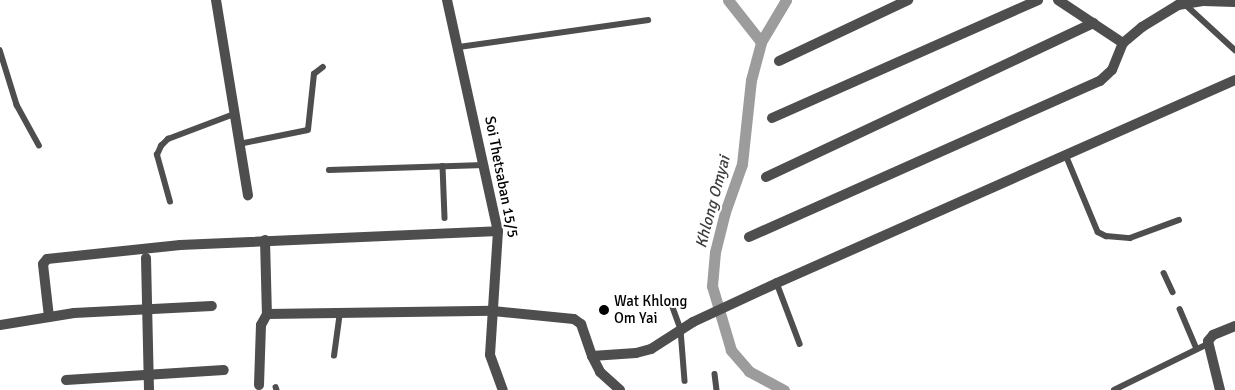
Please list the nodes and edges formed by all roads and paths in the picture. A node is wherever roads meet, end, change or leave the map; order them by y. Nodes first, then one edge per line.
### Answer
1 (216, 0) edge
2 (447, 0) edge
3 (908, 0) edge
4 (1038, 0) edge
5 (1058, 0) edge
6 (1235, 2) edge
7 (1178, 3) edge
8 (648, 20) dead end
9 (1094, 23) junction
10 (1123, 43) junction
11 (459, 47) junction
12 (0, 50) edge
13 (1235, 50) edge
14 (779, 61) dead end
15 (323, 66) dead end
16 (1235, 80) edge
17 (234, 114) junction
18 (772, 118) dead end
19 (239, 144) junction
20 (39, 145) dead end
21 (1066, 155) junction
22 (484, 165) junction
23 (443, 166) junction
24 (329, 170) dead end
25 (766, 177) dead end
26 (248, 195) dead end
27 (170, 202) dead end
28 (445, 218) dead end
29 (1179, 220) dead end
30 (498, 231) junction
31 (749, 237) dead end
32 (265, 240) junction
33 (146, 258) dead end
34 (1164, 273) dead end
35 (777, 283) junction
36 (1173, 292) dead end
37 (671, 302) dead end
38 (212, 306) dead end
39 (147, 308) junction
40 (1180, 309) dead end
41 (493, 311) junction
42 (340, 312) junction
43 (267, 314) junction
44 (49, 317) junction
45 (0, 325) edge
46 (1235, 326) edge
47 (681, 330) junction
48 (800, 344) dead end
49 (1208, 344) junction
50 (1197, 349) junction
51 (334, 356) dead end
52 (592, 356) junction
53 (224, 370) dead end
54 (149, 374) junction
55 (716, 374) dead end
56 (66, 380) dead end
57 (685, 381) dead end
58 (259, 385) dead end
59 (149, 390) edge
60 (503, 390) edge
61 (620, 390) edge
62 (717, 390) edge
63 (1114, 390) edge
64 (1220, 390) edge

1 - 17 street
2 - 11 street, Soi Thetsaban 15/5
3 - 14 street
4 - 18 street
5 - 9 street
6 - 7 street
7 - 10 street
7 - 13 lane
8 - 11 lane
9 - 10 street
9 - 25 street
10 - 31 street
11 - 22 street, Soi Thetsaban 15/5
12 - 20 lane
15 - 19 lane
16 - 21 street
17 - 19 street
17 - 27 lane
19 - 26 street
21 - 29 lane
21 - 35 street
22 - 23 lane
22 - 30 street, Soi Thetsaban 15/5
23 - 24 lane
23 - 28 lane
30 - 32 street
30 - 41 street, Soi Thetsaban 15/5
32 - 43 street
32 - 44 street
33 - 39 street
34 - 36 lane
35 - 47 street
35 - 48 lane
37 - 47 lane
38 - 39 street
39 - 44 street
39 - 54 street
40 - 50 lane
41 - 42 street
41 - 52 street
41 - 60 street, Soi Thetsaban 15/5
42 - 43 street
42 - 51 lane
43 - 58 street
44 - 45 street
46 - 49 street
47 - 52 street
47 - 57 lane
49 - 50 lane
49 - 64 street
50 - 63 lane
52 - 61 street
53 - 54 street
54 - 56 street
54 - 59 street
55 - 62 lane

